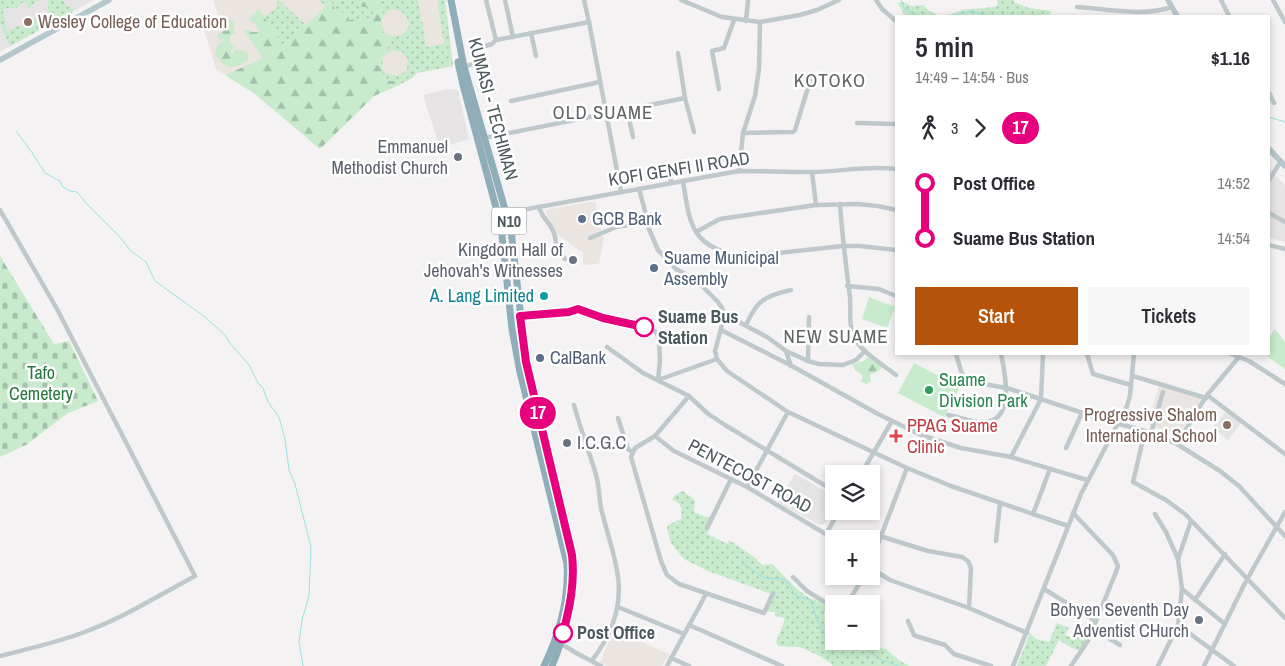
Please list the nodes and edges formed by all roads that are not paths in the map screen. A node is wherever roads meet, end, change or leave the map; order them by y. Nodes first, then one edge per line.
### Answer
1 (110, 0) edge
2 (448, 0) edge
3 (452, 0) edge
4 (486, 0) edge
5 (505, 0) edge
6 (584, 0) edge
7 (681, 0) edge
8 (748, 0) edge
9 (839, 0) edge
10 (876, 0) edge
11 (1168, 0) edge
12 (1222, 0) edge
13 (1273, 0) edge
14 (833, 1) edge
15 (1077, 7) dead end
16 (1172, 7) junction
17 (1176, 15) edge
18 (1229, 15) edge
19 (734, 20) junction
20 (895, 20) edge
21 (589, 22) junction
22 (746, 22) junction
23 (760, 22) junction
24 (1285, 22) edge
25 (531, 33) junction
26 (513, 38) junction
27 (496, 40) junction
28 (678, 53) dead end
29 (536, 56) dead end
30 (0, 60) edge
31 (462, 68) junction
32 (812, 78) dead end
33 (600, 82) junction
34 (719, 89) dead end
35 (1270, 95) edge
36 (685, 98) junction
37 (510, 101) dead end
38 (1274, 103) dead end
39 (627, 109) junction
40 (606, 113) junction
41 (857, 123) dead end
42 (895, 124) edge
43 (694, 132) dead end
44 (743, 133) junction
45 (633, 137) dead end
46 (484, 138) junction
47 (1270, 150) edge
48 (1283, 164) edge
49 (677, 166) dead end
50 (895, 169) edge
51 (739, 171) junction
52 (812, 172) junction
53 (1270, 179) edge
54 (683, 181) junction
55 (671, 183) junction
56 (639, 189) junction
57 (621, 192) junction
58 (840, 204) junction
59 (816, 205) junction
60 (539, 207) junction
61 (0, 210) edge
62 (895, 210) edge
63 (507, 213) junction
64 (1270, 214) edge
65 (499, 215) junction
66 (646, 222) junction
67 (1285, 222) edge
68 (696, 232) junction
69 (590, 238) dead end
70 (1270, 245) edge
71 (843, 246) junction
72 (895, 250) edge
73 (1285, 250) edge
74 (565, 258) dead end
75 (847, 286) junction
76 (791, 290) dead end
77 (895, 296) edge
78 (724, 314) junction
79 (520, 316) junction
80 (808, 317) dead end
81 (746, 325) junction
82 (721, 330) junction
83 (607, 347) dead end
84 (786, 351) junction
85 (865, 351) junction
86 (956, 355) edge
87 (1001, 355) edge
88 (1043, 355) edge
89 (1087, 355) edge
90 (1134, 355) edge
91 (1234, 355) edge
92 (1239, 357) junction
93 (717, 359) junction
94 (808, 361) junction
95 (792, 366) junction
96 (896, 375) dead end
97 (1132, 376) junction
98 (658, 380) junction
99 (1285, 384) edge
100 (1131, 385) junction
101 (1007, 388) junction
102 (1162, 392) dead end
103 (689, 396) junction
104 (1206, 397) junction
105 (1041, 399) junction
106 (574, 405) dead end
107 (788, 412) junction
108 (1082, 413) junction
109 (948, 415) dead end
110 (618, 418) dead end
111 (892, 421) junction
112 (1118, 423) junction
113 (1145, 431) junction
114 (1151, 433) junction
115 (655, 436) junction
116 (1177, 444) junction
117 (1066, 448) dead end
118 (766, 451) junction
119 (632, 452) junction
120 (874, 452) junction
121 (1285, 454) edge
122 (1011, 457) junction
123 (866, 465) edge
124 (907, 468) junction
125 (1050, 469) junction
126 (731, 479) junction
127 (1087, 480) junction
128 (825, 486) edge
129 (747, 487) junction
130 (1000, 503) junction
131 (1285, 512) edge
132 (1073, 513) junction
133 (1033, 514) junction
134 (1155, 514) dead end
135 (1191, 521) junction
136 (1068, 526) junction
137 (707, 528) dead end
138 (1277, 528) junction
139 (825, 533) edge
140 (880, 536) joint
141 (1285, 536) edge
142 (996, 541) dead end
143 (1225, 554) junction
144 (1178, 559) junction
145 (880, 574) edge
146 (793, 577) dead end
147 (1247, 580) junction
148 (1044, 589) junction
149 (1182, 589) junction
150 (773, 593) dead end
151 (706, 594) junction
152 (1196, 600) junction
153 (825, 602) edge
154 (618, 606) junction
155 (969, 608) junction
156 (1285, 618) edge
157 (1096, 621) junction
158 (908, 622) dead end
159 (1225, 624) junction
160 (689, 625) junction
161 (1178, 625) junction
162 (1094, 629) junction
163 (1027, 633) junction
164 (684, 634) junction
165 (558, 641) junction
166 (1120, 645) dead end
167 (1212, 649) junction
168 (0, 656) edge
169 (671, 658) junction
170 (592, 660) junction
171 (544, 666) edge
172 (552, 666) edge
173 (602, 666) edge
174 (667, 666) edge
175 (689, 666) edge
176 (782, 666) edge
177 (991, 666) edge
178 (1014, 666) edge
179 (1071, 666) edge
180 (1158, 666) edge
181 (1204, 666) edge
182 (1234, 666) edge

1 - 30 main road
2 - 31 highway, N10
3 - 31 highway, KUMASI - TECHIMAN / N10
4 - 27 street
5 - 26 street
6 - 21 street
7 - 19 street
8 - 22 street
9 - 14 street
10 - 20 street
11 - 16 main road
12 - 18 street
13 - 24 street
14 - 23 street
15 - 16 street
16 - 17 main road
19 - 22 street
19 - 34 street
21 - 25 street
21 - 33 street
22 - 23 street
23 - 44 street
25 - 26 street
25 - 29 street
26 - 27 street
27 - 31 street
28 - 36 street
31 - 46 highway, KUMASI - TECHIMAN / N10
31 - 65 highway, N10
32 - 44 street
33 - 37 street
33 - 40 street
35 - 38 street
36 - 39 street
36 - 43 street
39 - 40 street
39 - 45 street
40 - 46 street
40 - 57 street
41 - 42 street
44 - 51 street
46 - 63 highway, KUMASI - TECHIMAN / N10
47 - 48 main road
48 - 53 street
49 - 55 street
50 - 52 street, KOFI GENFI II ROAD
51 - 52 street, KOFI GENFI II ROAD
51 - 54 street, KOFI GENFI II ROAD
52 - 59 street
54 - 55 street, KOFI GENFI II ROAD
54 - 68 street
55 - 56 street, KOFI GENFI II ROAD
56 - 57 street, KOFI GENFI II ROAD
56 - 66 street
57 - 60 street, KOFI GENFI II ROAD
58 - 59 street
58 - 62 street
58 - 71 street
59 - 68 street
60 - 63 street, KOFI GENFI II ROAD
60 - 74 street
61 - 168 street
63 - 65 street, KOFI GENFI II ROAD
63 - 79 highway, KUMASI - TECHIMAN / N10
64 - 67 street
65 - 165 highway, N10
66 - 69 street
66 - 78 street
68 - 71 street
70 - 73 street
71 - 72 street
71 - 75 street
75 - 77 street
75 - 85 street
76 - 81 street
78 - 81 street
78 - 82 street
79 - 98 street
79 - 165 highway, KUMASI - TECHIMAN / N10
80 - 94 street
81 - 84 street
82 - 93 street
82 - 95 street
83 - 98 street
84 - 94 street
84 - 95 street
85 - 94 street
85 - 96 street
86 - 101 street
87 - 101 street
88 - 105 street
89 - 100 street
90 - 97 street
91 - 92 street
92 - 99 street
92 - 104 street
93 - 98 street
93 - 107 street
95 - 111 street
97 - 100 street
97 - 104 street
98 - 103 street
100 - 112 street
101 - 105 street
101 - 109 street
102 - 114 street
103 - 115 street
103 - 118 street
104 - 116 street
104 - 121 street
105 - 108 street
105 - 122 street
106 - 154 street
107 - 118 street
107 - 120 street
108 - 112 street
108 - 117 street
110 - 119 street
111 - 120 street
111 - 122 street
112 - 113 street
112 - 127 street
113 - 114 street
113 - 135 street
114 - 116 street
115 - 119 street
115 - 126 street, PENTECOST ROAD
116 - 138 street
118 - 128 street
118 - 129 street
119 - 151 street
120 - 123 street
120 - 124 street
122 - 125 street
124 - 130 street
124 - 140 street
125 - 127 street
125 - 133 street
126 - 129 street, PENTECOST ROAD
126 - 137 street
127 - 132 street
129 - 139 street, PENTECOST ROAD
130 - 133 street
130 - 142 street
131 - 138 street
132 - 136 street
132 - 157 street
133 - 136 street
134 - 144 street
135 - 143 street
135 - 144 street
136 - 148 street
138 - 141 street
138 - 147 street
140 - 155 street
143 - 147 street
143 - 152 street
144 - 149 street
145 - 155 street
146 - 153 street
147 - 156 street
147 - 159 street
148 - 157 street
148 - 163 street
149 - 152 street
149 - 161 street
150 - 151 street
151 - 160 street
152 - 159 street
154 - 164 street
154 - 170 street
155 - 163 street
157 - 162 street
158 - 177 street
159 - 167 street
160 - 164 street
160 - 176 street
161 - 167 street
161 - 180 street
162 - 166 street
162 - 179 street
163 - 178 street
164 - 169 street
165 - 170 street
165 - 171 highway, N10
165 - 172 highway, KUMASI - TECHIMAN / N10
167 - 181 street
167 - 182 street
169 - 174 street
169 - 175 street
170 - 173 street

